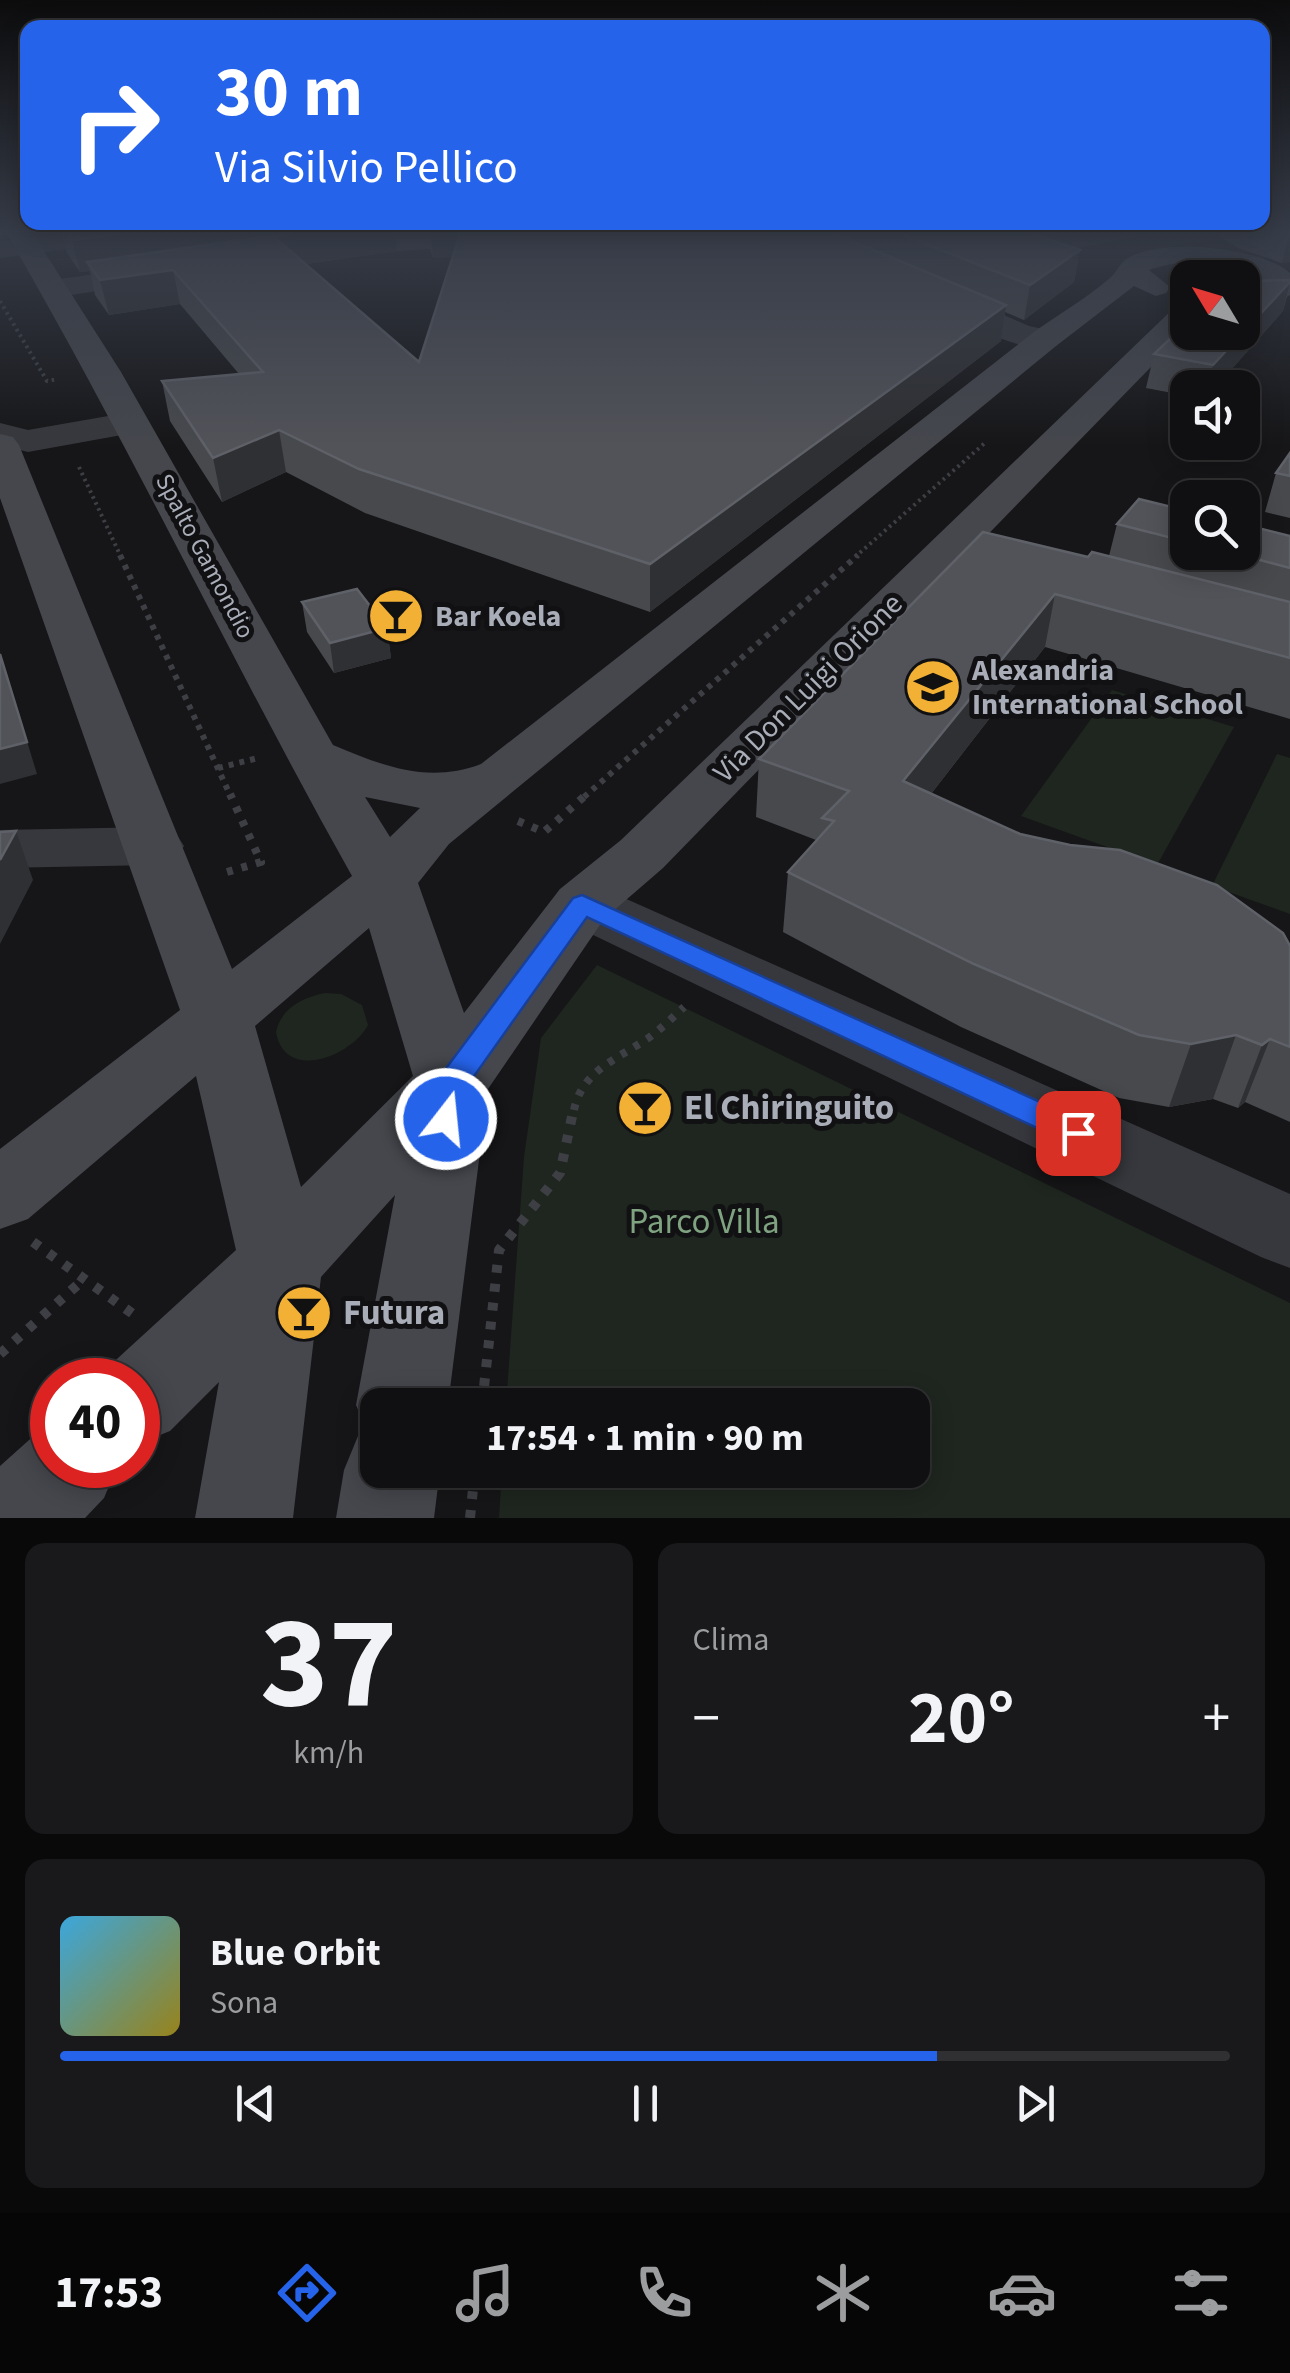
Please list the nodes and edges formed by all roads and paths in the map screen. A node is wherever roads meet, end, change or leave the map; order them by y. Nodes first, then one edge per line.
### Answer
1 (2, 305) edge
2 (63, 305) edge
3 (958, 305) edge
4 (1092, 305) edge
5 (1170, 329) edge
6 (1045, 340) junction
7 (47, 381) dead end
8 (127, 416) junction
9 (991, 437) dead end
10 (5, 445) edge
11 (73, 453) dead end
12 (946, 549) junction
13 (1004, 564) edge
14 (312, 756) junction
15 (501, 776) junction
16 (544, 832) dead end
17 (154, 846) junction
18 (0, 849) edge
19 (227, 872) dead end
20 (386, 880) junction
21 (582, 904) junction
22 (692, 999) dead end
23 (217, 1016) junction
24 (452, 1083) junction
25 (0, 1195) edge
26 (1290, 1232) edge
27 (281, 1262) junction
28 (84, 1278) dead end
29 (0, 1354) edge
30 (160, 1379) edge
31 (405, 1388) edge
32 (484, 1388) edge
33 (47, 1488) edge
34 (389, 1488) edge
35 (474, 1488) edge
36 (16, 1518) edge
37 (244, 1518) edge
38 (385, 1518) edge
39 (470, 1518) edge

1 - 7 path
2 - 8 main road, Spalto Gamondio
3 - 6 street
4 - 6 main road
5 - 12 main road, Via Don Luigi Orione
6 - 15 main road
8 - 10 street
8 - 14 main road, Spalto Gamondio
9 - 16 path
10 - 17 main road
11 - 19 path
12 - 13 street
12 - 21 main road, Via Don Luigi Orione
14 - 15 main road
14 - 20 main road, Spalto Gamondio
15 - 20 main road
17 - 18 street
17 - 23 main road
20 - 23 main road
20 - 24 main road, Spalto Gamondio
21 - 24 main road, Via Don Luigi Orione
21 - 26 street
22 - 32 path
23 - 25 main road
23 - 27 main road
24 - 27 main road
24 - 31 main road
27 - 30 main road
27 - 37 main road
28 - 29 path
33 - 36 main road
34 - 38 main road
35 - 39 path

